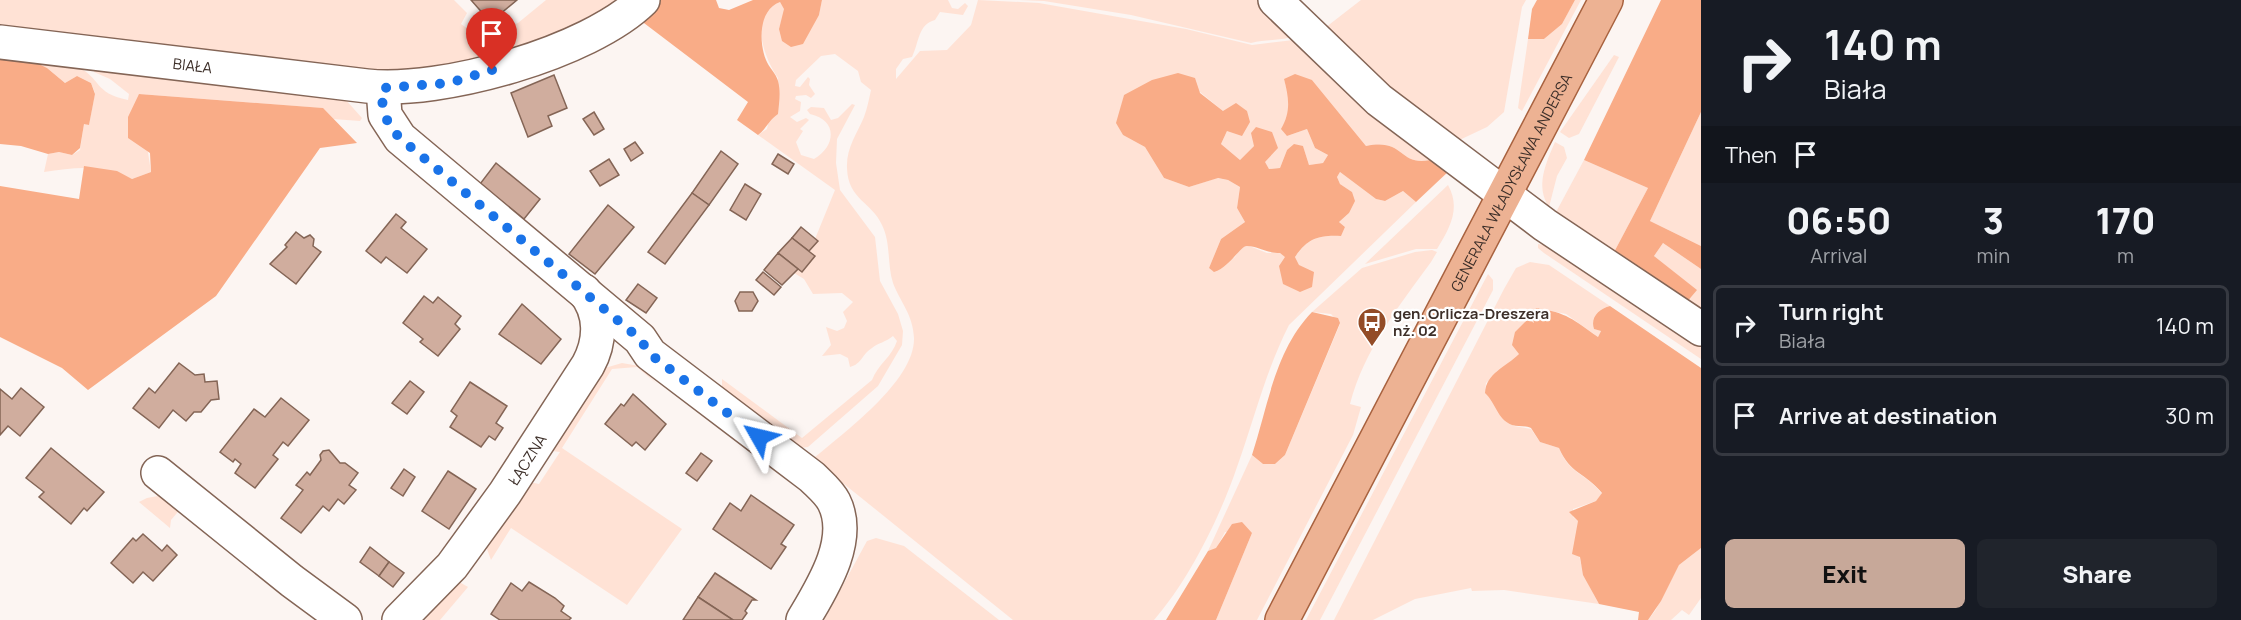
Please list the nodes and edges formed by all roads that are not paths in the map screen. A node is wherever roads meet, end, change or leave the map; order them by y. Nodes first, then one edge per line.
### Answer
1 (643, 0) edge
2 (1275, 0) edge
3 (1606, 0) edge
4 (0, 42) edge
5 (383, 88) junction
6 (1505, 195) junction
7 (573, 282) junction
8 (1701, 330) edge
9 (650, 354) junction
10 (588, 365) junction
11 (158, 473) dead end
12 (345, 620) edge
13 (399, 620) edge
14 (803, 620) edge
15 (1282, 620) edge

1 - 5 street, BIAŁA
2 - 6 street
3 - 6 main road, GENERAŁA WŁADYSŁAWA ANDERSA
4 - 5 street, BIAŁA
5 - 7 street
6 - 8 street
6 - 15 main road, GENERAŁA WŁADYSŁAWA ANDERSA
7 - 9 street
7 - 10 street, ŁĄCZNA
9 - 10 street
9 - 14 street
10 - 13 street, ŁĄCZNA
11 - 12 street

